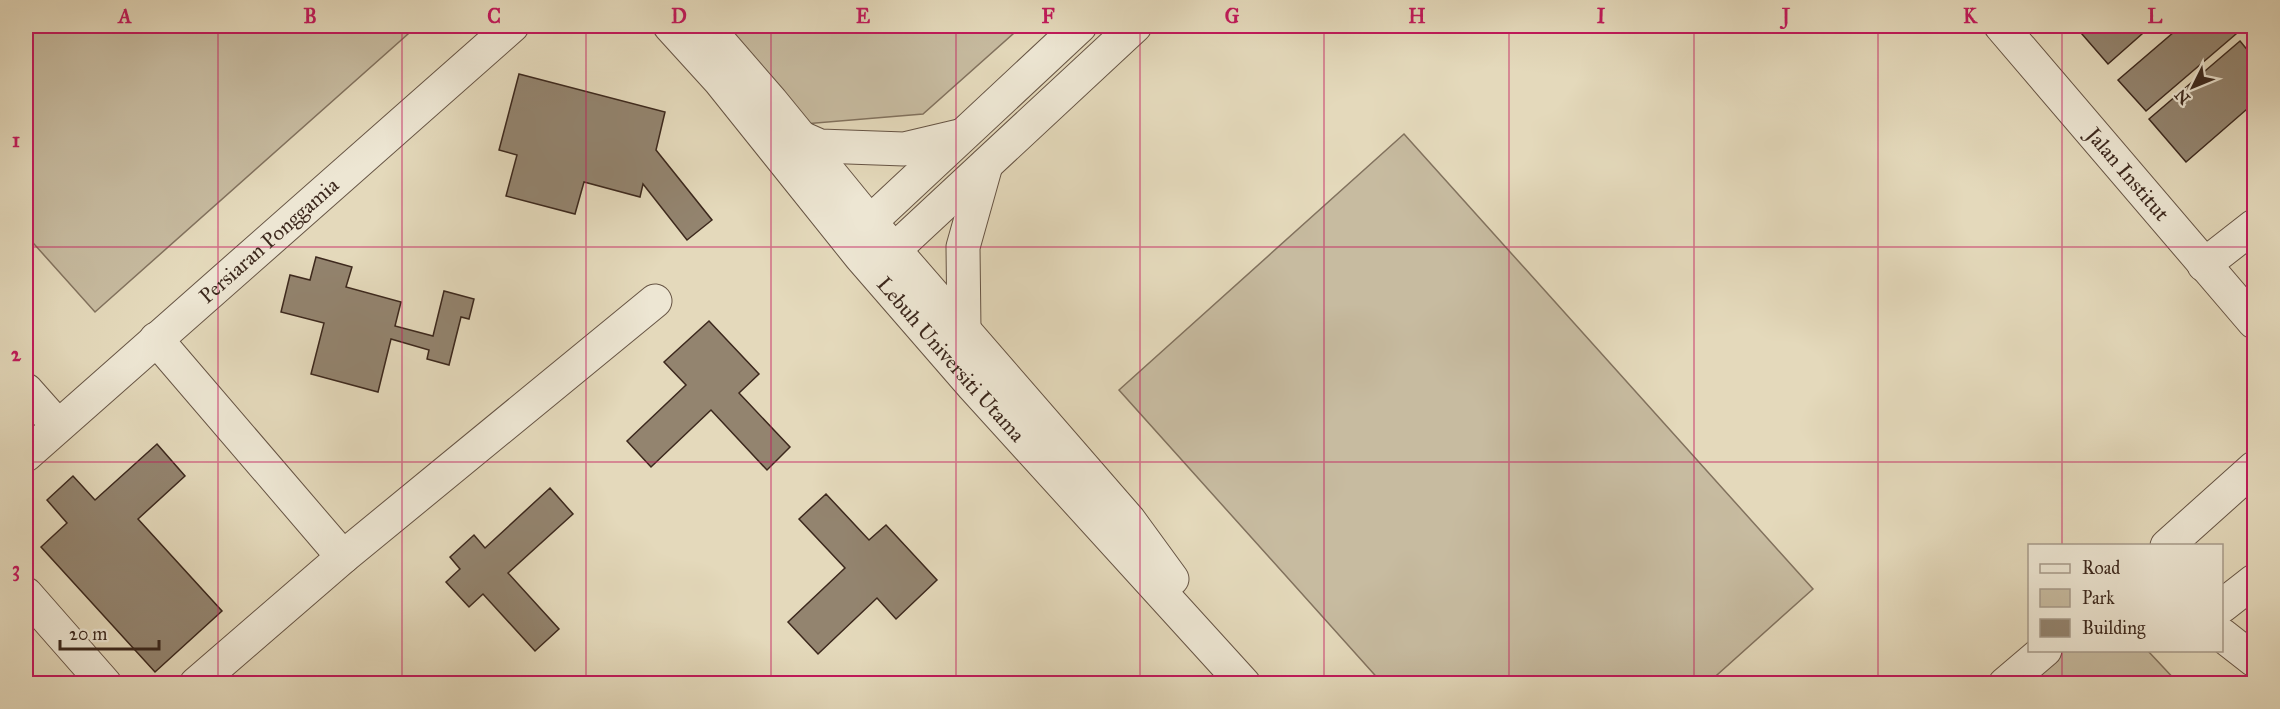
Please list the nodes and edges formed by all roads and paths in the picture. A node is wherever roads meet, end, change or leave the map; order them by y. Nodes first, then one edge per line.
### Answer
1 (512, 26) edge
2 (670, 26) edge
3 (706, 26) edge
4 (1080, 26) edge
5 (1135, 26) edge
6 (2001, 26) edge
7 (720, 81) junction
8 (961, 135) junction
9 (802, 138) junction
10 (986, 163) junction
11 (2254, 226) edge
12 (880, 239) junction
13 (2204, 265) junction
14 (655, 301) dead end
15 (2254, 322) edge
16 (964, 330) junction
17 (156, 339) junction
18 (26, 390) edge
19 (58, 426) junction
20 (26, 455) edge
21 (1035, 455) junction
22 (2254, 468) edge
23 (2169, 544) edge
24 (343, 557) junction
25 (2254, 581) edge
26 (26, 594) edge
27 (2223, 605) edge
28 (2223, 636) edge
29 (2044, 652) edge
30 (2254, 660) edge
31 (105, 684) edge
32 (196, 684) edge
33 (1245, 684) edge
34 (2005, 684) edge

1 - 17 street, Persiaran Ponggamia
2 - 7 street, Lebuh Universiti Utama
3 - 9 street, Lebuh Universiti Utama
4 - 8 street
5 - 10 street
6 - 13 street, Jalan Institut
7 - 12 street
7 - 21 street, Lebuh Universiti Utama
8 - 9 street
8 - 12 street
9 - 12 street, Lebuh Universiti Utama
10 - 12 street
10 - 16 street
11 - 13 street
12 - 16 street, Lebuh Universiti Utama
12 - 21 street
13 - 15 street, Jalan Institut
14 - 24 street
16 - 33 street, Lebuh Universiti Utama
17 - 19 street, Persiaran Ponggamia
17 - 24 street
18 - 19 street
19 - 20 street, Persiaran Ponggamia
21 - 33 street, Lebuh Universiti Utama
22 - 23 street
24 - 32 street
25 - 27 street
26 - 31 street
28 - 30 street
29 - 34 street

